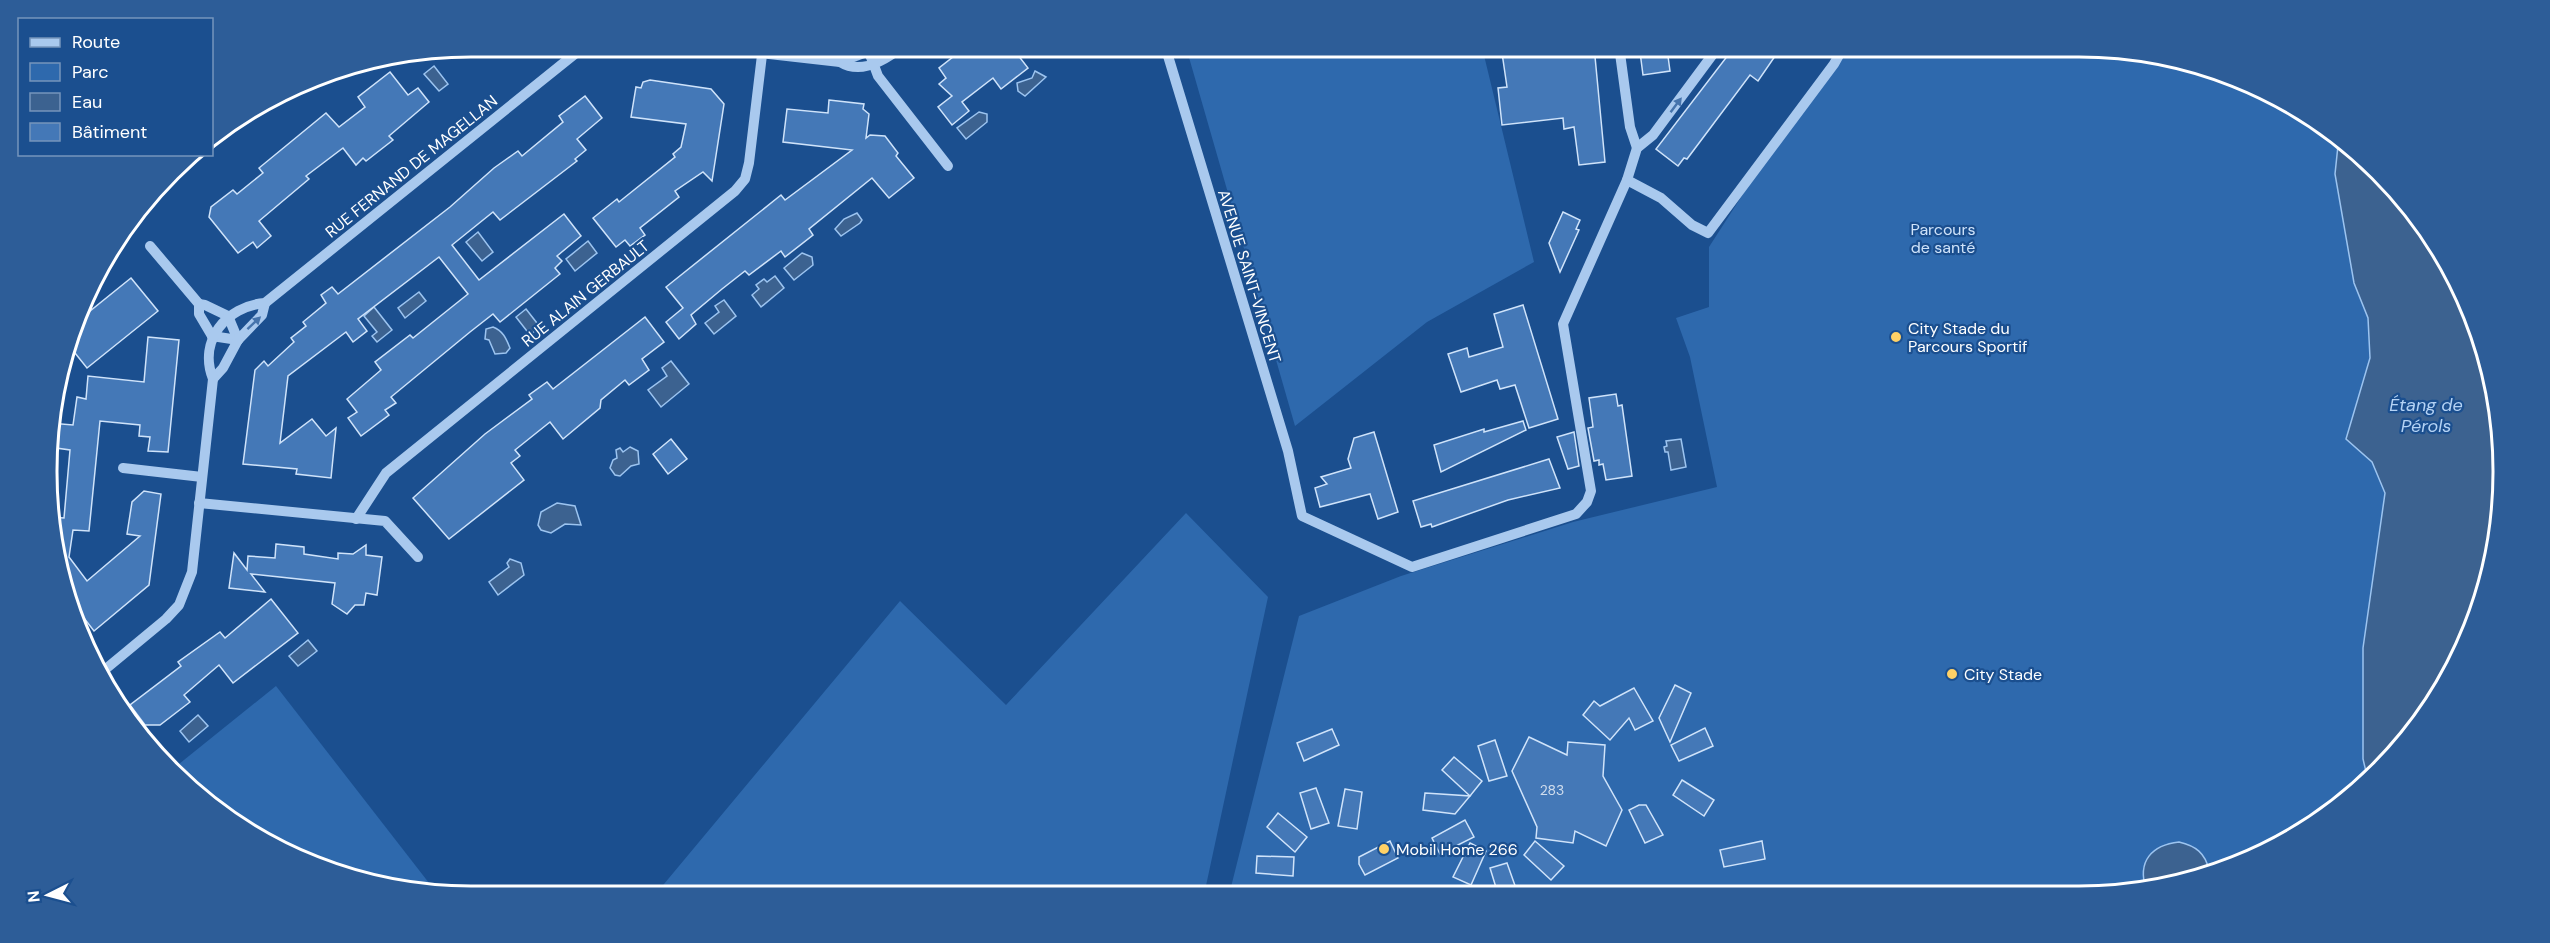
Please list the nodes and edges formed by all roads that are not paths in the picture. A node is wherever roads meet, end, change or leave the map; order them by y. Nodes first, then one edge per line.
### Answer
1 (568, 57) edge
2 (762, 57) edge
3 (784, 57) edge
4 (847, 57) edge
5 (871, 57) edge
6 (890, 57) edge
7 (1168, 57) edge
8 (1620, 57) edge
9 (1711, 57) edge
10 (1838, 57) edge
11 (840, 62) junction
12 (873, 65) junction
13 (1637, 148) junction
14 (948, 166) dead end
15 (1627, 180) junction
16 (150, 246) dead end
17 (265, 303) junction
18 (199, 304) junction
19 (228, 316) junction
20 (212, 336) junction
21 (238, 340) junction
22 (213, 379) junction
23 (123, 468) dead end
24 (202, 477) junction
25 (199, 503) junction
26 (356, 519) junction
27 (418, 557) dead end
28 (107, 668) edge

1 - 17 street, RUE FERNAND DE MAGELLAN
2 - 26 street, RUE ALAIN GERBAULT
3 - 11 street
4 - 11 street
5 - 12 street
6 - 12 street
7 - 15 street, AVENUE SAINT-VINCENT
8 - 13 street
13 -> 9 street
10 - 15 street
11 - 12 street
12 - 14 street
13 - 15 street
16 - 18 street
17 - 19 street, RUE FERNAND DE MAGELLAN
21 -> 17 street, RUE FERNAND DE MAGELLAN
18 - 19 street
18 - 20 street
19 - 20 street, RUE FERNAND DE MAGELLAN
19 - 21 street
20 - 21 street
20 - 22 street, RUE FERNAND DE MAGELLAN
21 - 22 street, RUE FERNAND DE MAGELLAN
22 - 24 street, RUE FERNAND DE MAGELLAN
23 - 24 street
24 - 25 street, RUE FERNAND DE MAGELLAN
25 - 26 street
25 - 28 street, RUE FERNAND DE MAGELLAN
26 - 27 street

